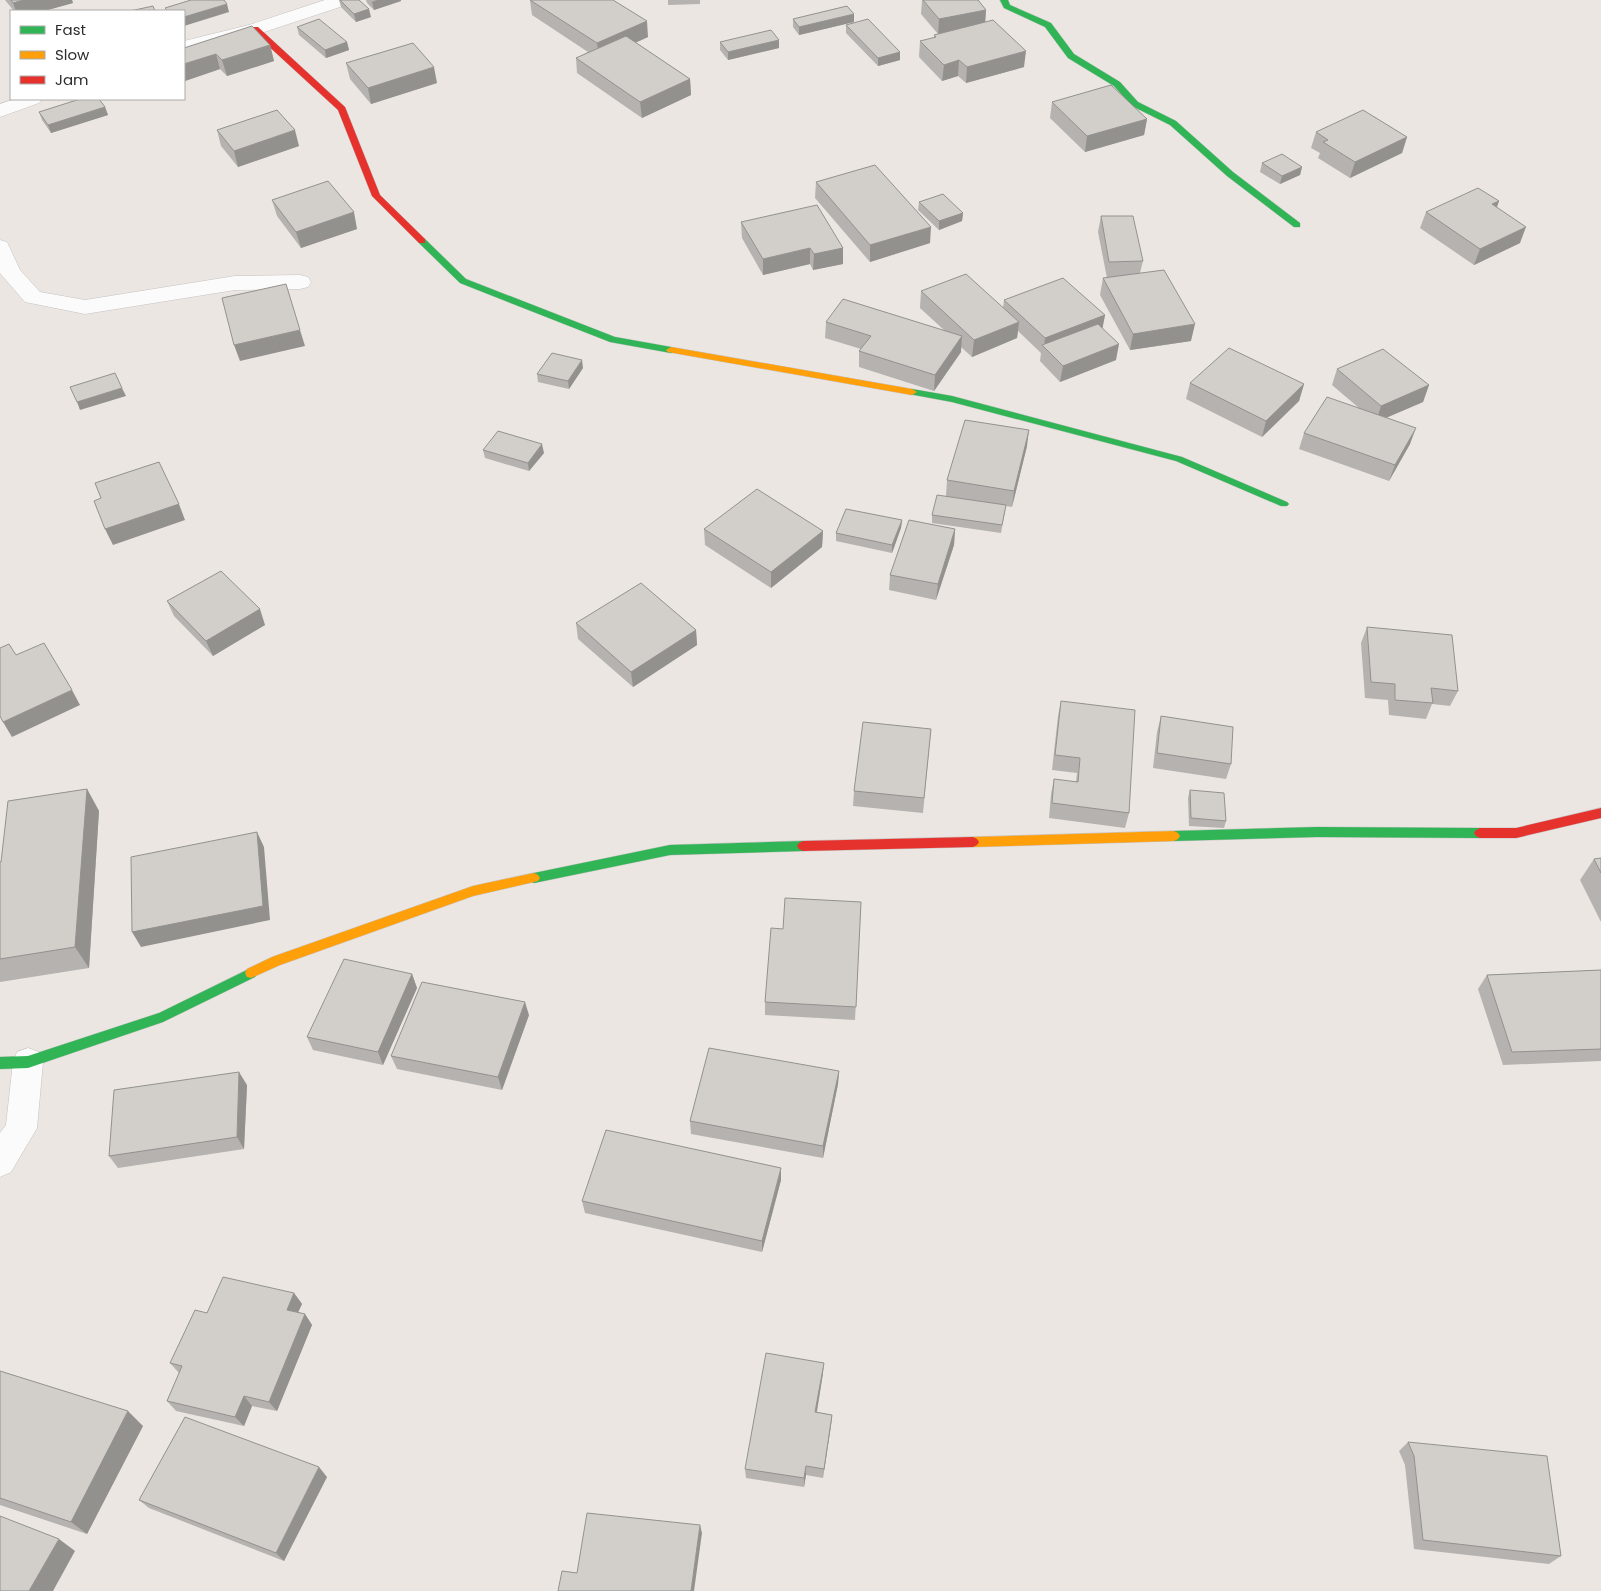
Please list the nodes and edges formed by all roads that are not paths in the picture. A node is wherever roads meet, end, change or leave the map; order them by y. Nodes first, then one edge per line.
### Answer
1 (343, 0) edge
2 (1004, 0) edge
3 (255, 29) junction
4 (185, 46) edge
5 (29, 100) edge
6 (0, 111) edge
7 (1297, 225) dead end
8 (0, 246) edge
9 (300, 282) dead end
10 (1284, 504) dead end
11 (1601, 813) edge
12 (14, 1063) edge
13 (0, 1162) edge

1 - 3 street
2 - 7 street
3 - 4 street
3 - 10 street
5 - 6 street
8 - 9 street
11 - 12 street
12 - 13 street

